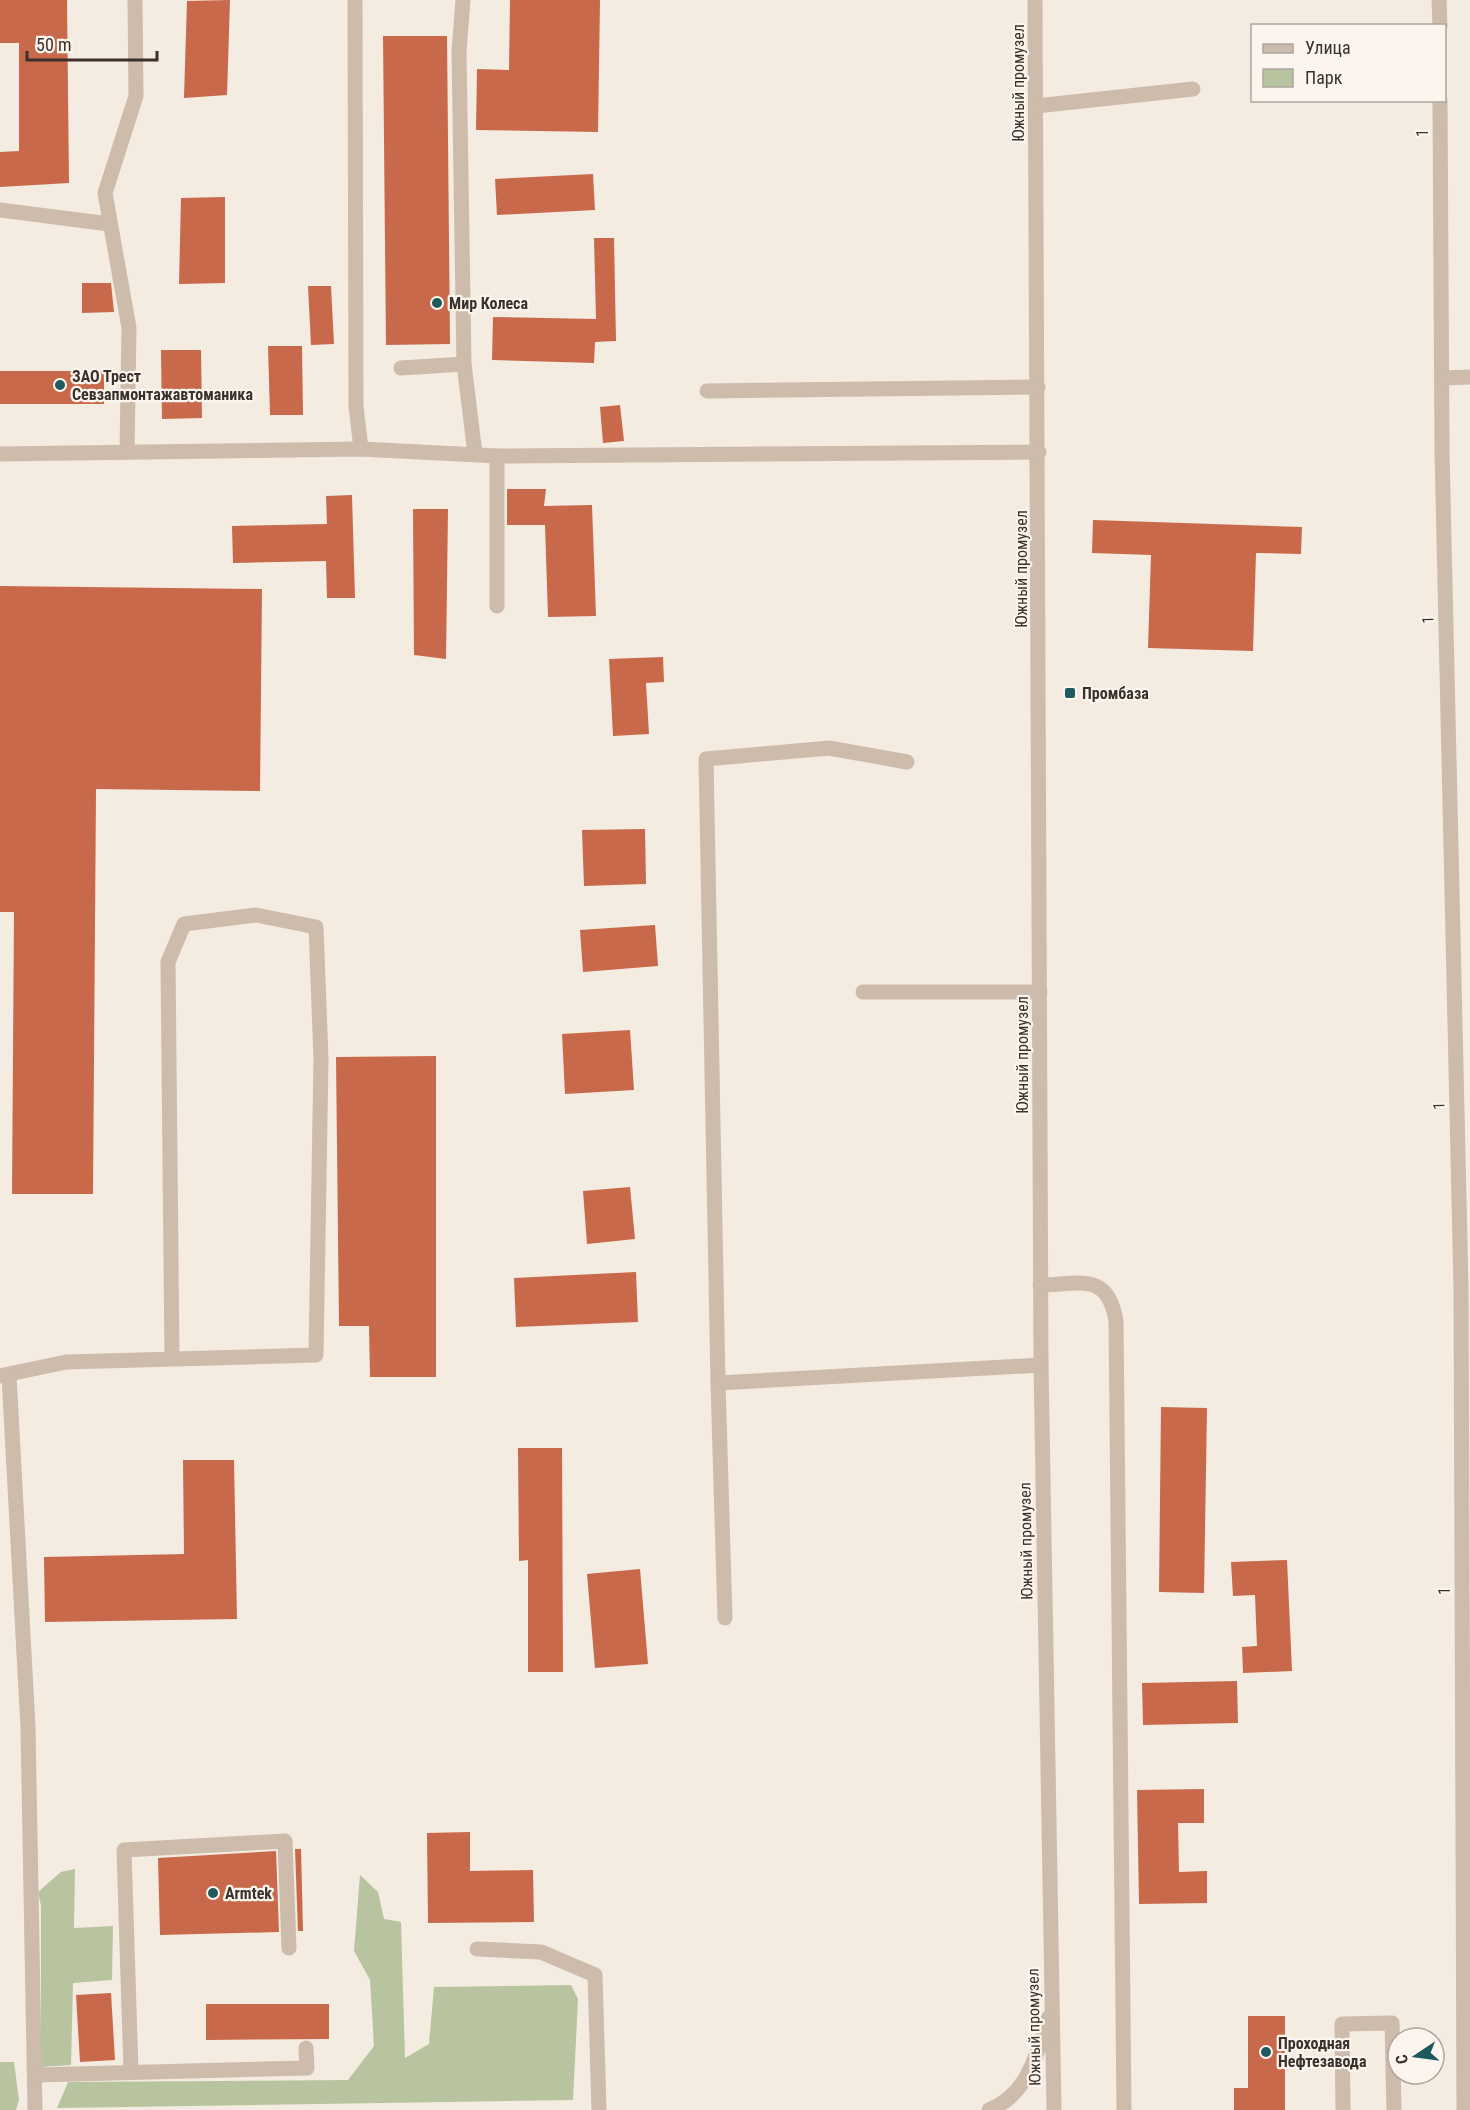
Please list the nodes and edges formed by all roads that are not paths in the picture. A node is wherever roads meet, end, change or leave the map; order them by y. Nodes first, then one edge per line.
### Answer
1 (135, 0) edge
2 (355, 0) edge
3 (463, 0) edge
4 (1035, 0) edge
5 (1440, 0) edge
6 (1440, 24) edge
7 (1193, 88) dead end
8 (1440, 102) edge
9 (1036, 106) junction
10 (0, 210) edge
11 (109, 224) junction
12 (464, 364) junction
13 (401, 368) dead end
14 (1442, 378) junction
15 (1470, 378) edge
16 (1038, 387) junction
17 (707, 391) dead end
18 (361, 449) junction
19 (127, 452) junction
20 (1039, 452) junction
21 (0, 453) edge
22 (475, 454) junction
23 (497, 456) junction
24 (497, 606) dead end
25 (907, 762) dead end
26 (863, 992) dead end
27 (1040, 992) junction
28 (1040, 1285) junction
29 (1465, 1288) edge
30 (172, 1358) junction
31 (1041, 1365) junction
32 (4, 1376) edge
33 (718, 1383) junction
34 (725, 1618) dead end
35 (289, 1948) dead end
36 (477, 1949) dead end
37 (1052, 2008) junction
38 (306, 2048) dead end
39 (131, 2072) junction
40 (36, 2075) junction
41 (35, 2110) edge
42 (599, 2110) edge
43 (989, 2110) edge
44 (1054, 2110) edge
45 (1124, 2110) edge
46 (1343, 2110) edge
47 (1394, 2110) edge
48 (1464, 2110) edge

1 - 11 street
2 - 18 street
3 - 12 street
4 - 9 street, Южный промузел
5 - 6 street
7 - 9 street
8 - 14 street, 1 / 1
9 - 16 street, Южный промузел
10 - 11 street
11 - 19 street
12 - 13 street
12 - 22 street
14 - 15 street
14 - 29 street, 1 / 1
16 - 17 street
16 - 20 street, Южный промузел
18 - 19 street
18 - 22 street
19 - 21 street
20 - 23 street
20 - 27 street, Южный промузел
22 - 23 street
23 - 24 street
25 - 33 street
26 - 27 street
27 - 28 street, Южный промузел
28 - 31 street, Южный промузел
28 - 45 street
29 - 48 street, 1 / 1
30 - 30 street
30 - 32 street
31 - 33 street
31 - 37 street, Южный промузел
32 - 40 street
33 - 34 street
35 - 39 street
36 - 42 street
37 - 43 street
37 - 44 street, Южный промузел
38 - 39 street
39 - 40 street
40 - 41 street
46 - 47 street

